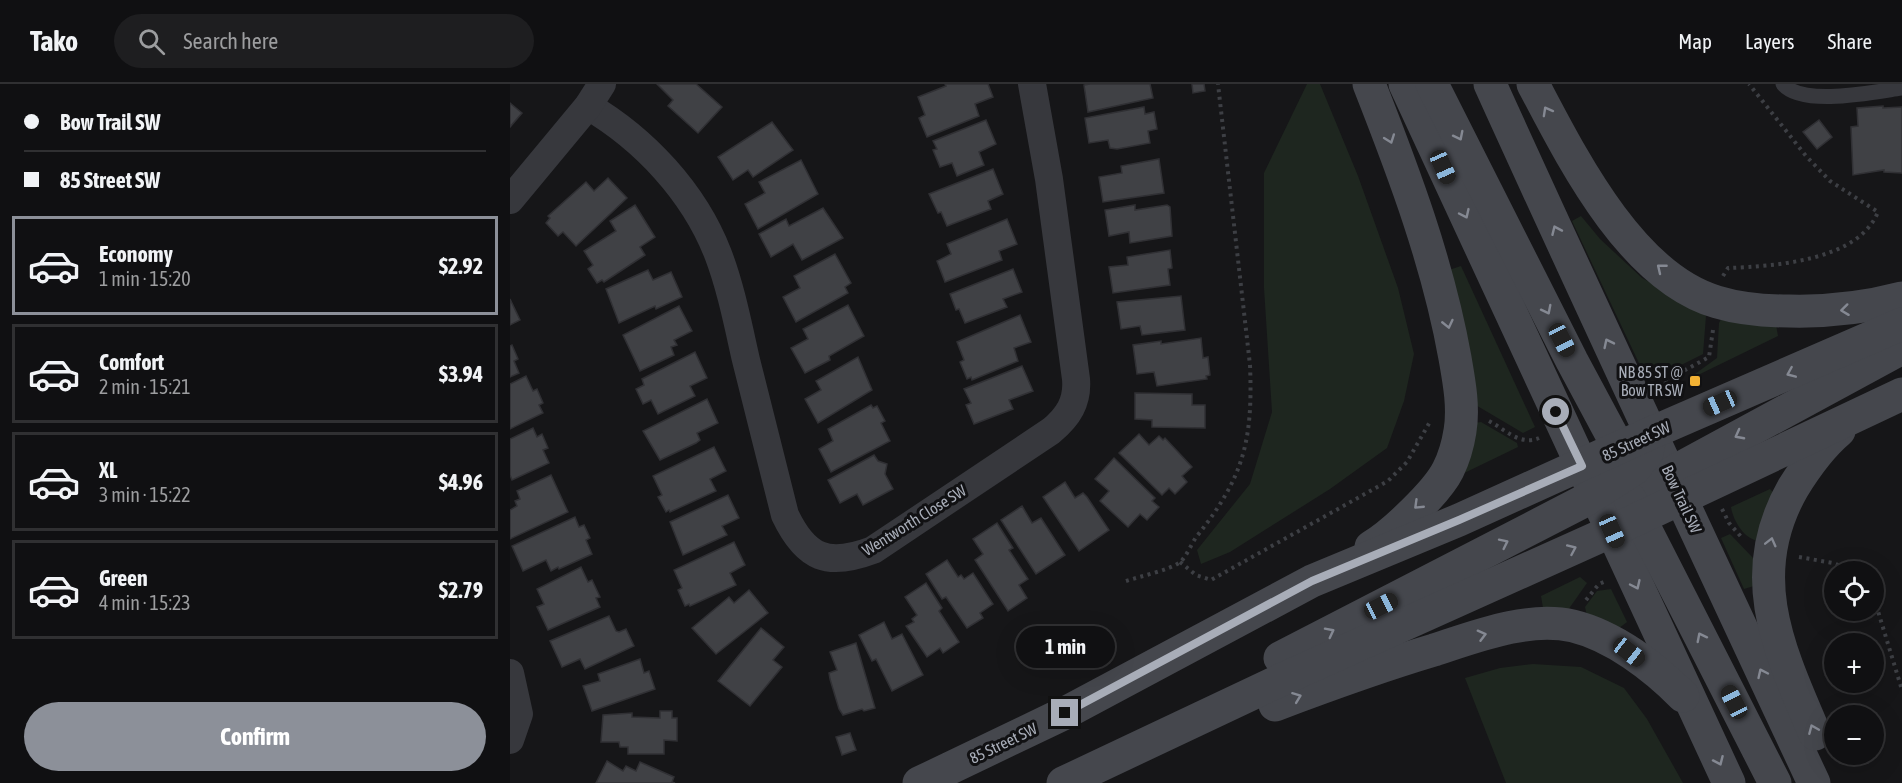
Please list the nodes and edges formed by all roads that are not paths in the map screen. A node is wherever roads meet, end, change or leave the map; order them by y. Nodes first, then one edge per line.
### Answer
1 (1032, 84) edge
2 (1369, 84) edge
3 (1405, 84) edge
4 (1432, 84) edge
5 (1490, 84) edge
6 (1533, 84) edge
7 (1783, 84) edge
8 (1902, 88) edge
9 (595, 95) edge
10 (510, 200) edge
11 (1902, 298) edge
12 (1902, 324) edge
13 (1902, 348) edge
14 (1902, 394) edge
15 (1859, 414) junction
16 (1651, 433) junction
17 (1630, 488) junction
18 (1312, 581) junction
19 (510, 673) edge
20 (1695, 709) junction
21 (510, 740) edge
22 (1141, 745) junction
23 (919, 783) edge
24 (1063, 783) edge
25 (1729, 783) edge
26 (1775, 783) edge
27 (1814, 783) edge
28 (1836, 783) edge

1 - 9 street, Wentworth Close SW
2 -> 18 main road
3 -> 17 main road, Bow Trail SW
4 -> 17 main road
16 -> 5 main road, Bow Trail SW
11 -> 6 main road
7 - 8 lane
9 - 10 street, Wentworth Close SW
12 -> 16 main road, 85 Street SW
13 -> 17 main road
14 - 15 main road, 85 Street SW
15 - 17 main road, 85 Street SW
28 -> 15 main road
16 - 17 main road, 85 Street SW
16 - 17 main road, Bow Trail SW
17 - 18 main road, 85 Street SW
17 -> 20 main road, Bow Trail SW
22 -> 17 main road, 85 Street SW
26 -> 17 main road
27 -> 17 main road, Bow Trail SW
18 - 23 main road, 85 Street SW
19 - 21 street
22 -> 20 main road
20 -> 25 main road, Bow Trail SW
22 - 24 main road, 85 Street SW

